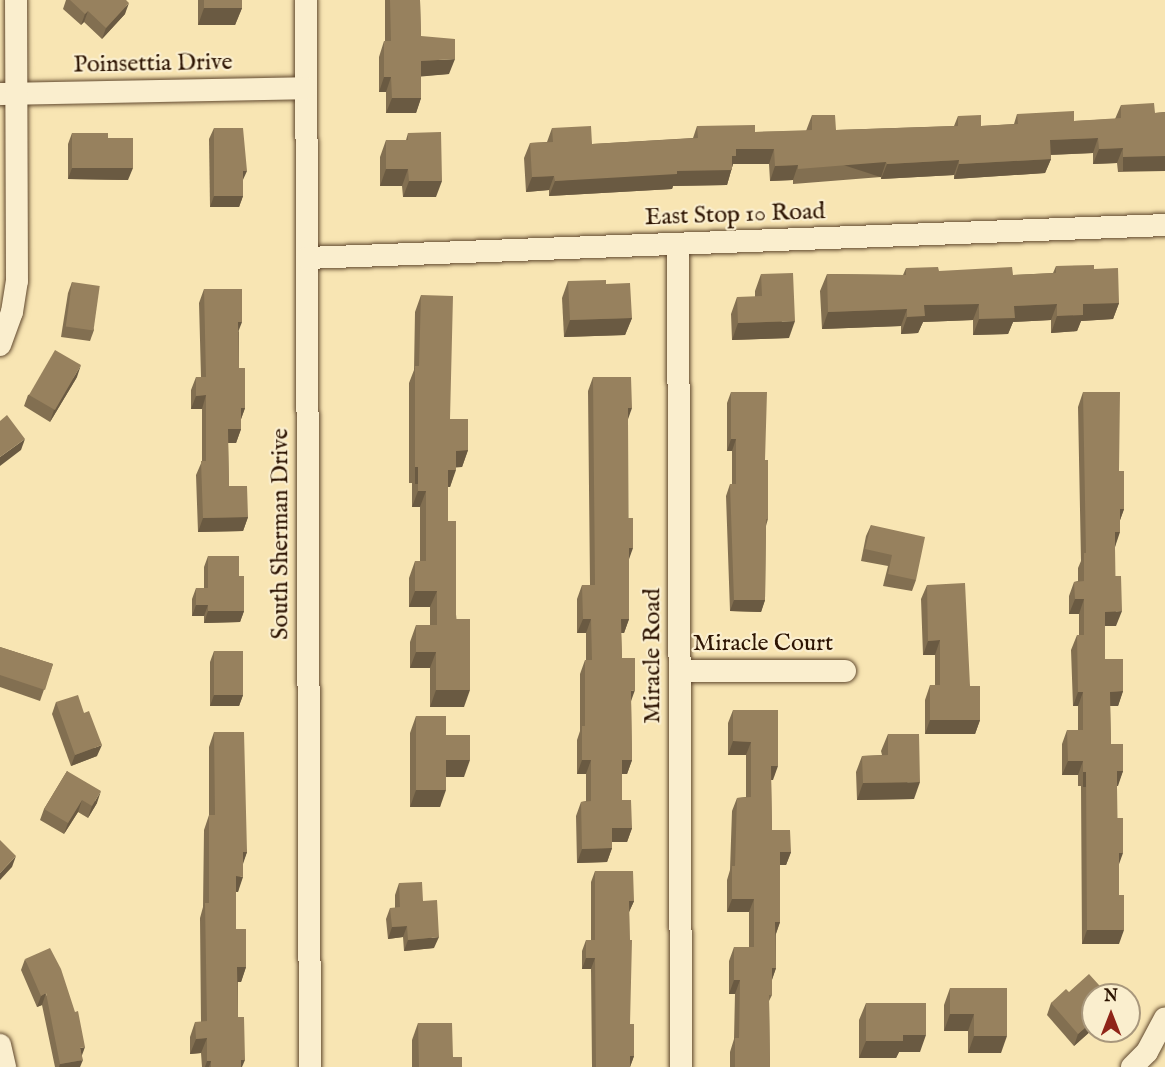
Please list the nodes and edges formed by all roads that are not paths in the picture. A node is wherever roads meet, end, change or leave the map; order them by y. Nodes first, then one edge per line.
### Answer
1 (16, 0) edge
2 (306, 0) edge
3 (306, 88) junction
4 (8, 94) edge
5 (1165, 225) edge
6 (678, 245) junction
7 (307, 258) junction
8 (0, 345) edge
9 (680, 671) junction
10 (845, 671) dead end
11 (1165, 1018) edge
12 (0, 1044) edge
13 (5, 1067) edge
14 (310, 1067) edge
15 (681, 1067) edge
16 (1132, 1067) edge

1 - 4 street
2 - 3 street, South Sherman Drive
3 - 4 street, Poinsettia Drive
3 - 7 street, South Sherman Drive
4 - 8 street
5 - 6 street, East Stop 10 Road
6 - 7 street, East Stop 10 Road
6 - 9 street, Miracle Road
7 - 14 street, South Sherman Drive
9 - 10 street, Miracle Court
9 - 15 street, Miracle Road
11 - 16 street
12 - 13 street

